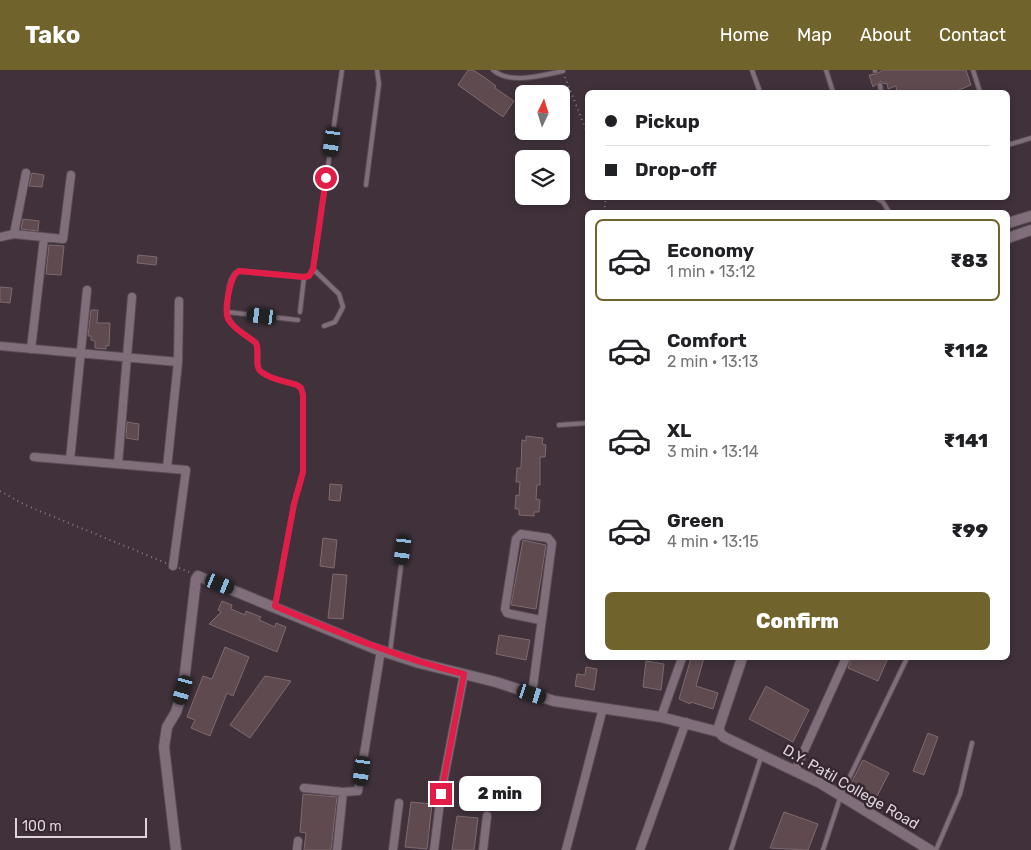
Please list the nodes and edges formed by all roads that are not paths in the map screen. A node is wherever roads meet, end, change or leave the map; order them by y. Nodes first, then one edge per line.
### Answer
1 (342, 70) edge
2 (377, 70) edge
3 (493, 70) edge
4 (752, 70) edge
5 (826, 70) edge
6 (973, 70) edge
7 (563, 71) edge
8 (880, 85) dead end
9 (759, 90) edge
10 (832, 90) edge
11 (881, 90) edge
12 (979, 90) edge
13 (1031, 138) edge
14 (1010, 144) edge
15 (26, 173) dead end
16 (71, 175) dead end
17 (366, 185) dead end
18 (880, 200) edge
19 (888, 210) edge
20 (1031, 216) edge
21 (1010, 222) edge
22 (1031, 230) edge
23 (14, 234) junction
24 (0, 237) edge
25 (1010, 237) edge
26 (44, 238) junction
27 (313, 269) junction
28 (304, 277) junction
29 (87, 290) dead end
30 (132, 297) dead end
31 (179, 301) dead end
32 (227, 312) junction
33 (300, 312) dead end
34 (298, 320) dead end
35 (324, 326) dead end
36 (0, 346) edge
37 (31, 349) junction
38 (79, 354) junction
39 (128, 358) junction
40 (178, 362) junction
41 (585, 423) edge
42 (558, 425) dead end
43 (34, 457) dead end
44 (70, 460) junction
45 (118, 464) junction
46 (167, 468) junction
47 (403, 550) dead end
48 (173, 566) road end
49 (275, 606) junction
50 (540, 620) junction
51 (385, 652) junction
52 (681, 660) edge
53 (741, 660) edge
54 (845, 660) edge
55 (906, 660) edge
56 (464, 674) junction
57 (532, 694) junction
58 (603, 708) junction
59 (662, 717) junction
60 (686, 722) junction
61 (719, 732) junction
62 (972, 743) dead end
63 (762, 755) junction
64 (796, 771) junction
65 (304, 788) dead end
66 (343, 792) junction
67 (841, 795) junction
68 (399, 804) dead end
69 (487, 816) dead end
70 (298, 841) dead end
71 (176, 850) edge
72 (298, 850) edge
73 (337, 850) edge
74 (393, 850) edge
75 (434, 850) edge
76 (483, 850) edge
77 (566, 850) edge
78 (640, 850) edge
79 (731, 850) edge
80 (823, 850) edge
81 (930, 850) edge
82 (936, 850) edge

1 - 27 lane
2 - 17 lane
3 - 7 lane
4 - 9 lane
5 - 10 lane
6 - 12 lane
8 - 11 lane
13 - 14 lane
15 - 23 street
16 - 26 street
18 - 19 lane
20 - 21 street
22 - 25 street
23 - 24 street
23 - 26 street
26 - 37 street
27 - 28 lane
27 - 35 lane
28 - 32 lane
28 - 33 lane
29 - 38 street
30 - 39 street
31 - 40 street
32 - 34 lane
32 - 49 lane
36 - 37 street
37 - 38 street
38 - 39 street
38 - 44 street
39 - 40 street
39 - 45 street
40 - 46 street
41 - 42 lane
43 - 44 street
44 - 45 street
45 - 46 street
46 - 48 street
47 - 51 lane
49 - 51 street, D.Y. Patil College Road
49 - 71 street, D.Y. Patil College Road
50 - 50 street
50 - 57 street
51 - 56 street, D.Y. Patil College Road
51 - 66 street
52 - 59 street
53 - 61 street
54 - 64 street
55 - 67 lane
56 - 57 street, D.Y. Patil College Road
56 - 75 street
57 - 58 street, D.Y. Patil College Road
58 - 59 street, D.Y. Patil College Road
58 - 77 street
59 - 60 street, D.Y. Patil College Road
60 - 61 street, D.Y. Patil College Road
60 - 78 street
61 - 63 street, D.Y. Patil College Road
62 - 82 lane
63 - 64 street, D.Y. Patil College Road
63 - 79 lane
64 - 67 street, D.Y. Patil College Road
65 - 66 street
66 - 73 street
67 - 80 lane
67 - 81 street, D.Y. Patil College Road
68 - 74 street
69 - 76 street
70 - 72 street

